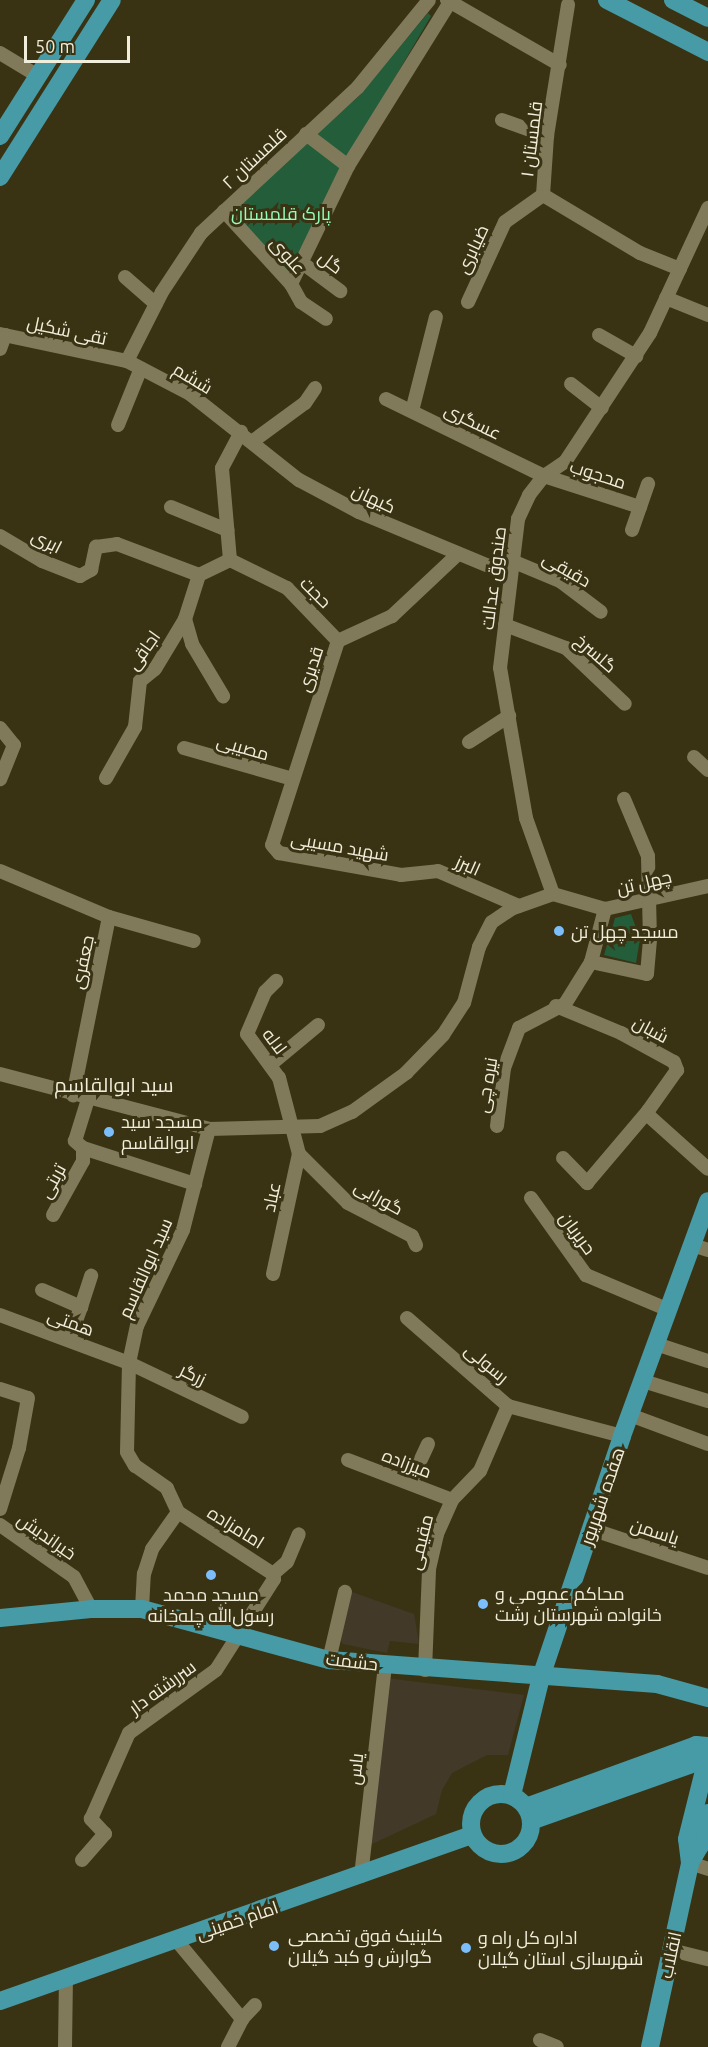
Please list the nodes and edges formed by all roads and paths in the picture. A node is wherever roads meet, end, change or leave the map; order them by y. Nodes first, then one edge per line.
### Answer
1 (86, 0) edge
2 (112, 0) edge
3 (429, 0) edge
4 (607, 0) edge
5 (673, 0) edge
6 (448, 1) edge
7 (568, 5) dead end
8 (708, 18) edge
9 (708, 52) edge
10 (0, 53) edge
11 (560, 65) junction
12 (38, 76) junction
13 (502, 120) dead end
14 (306, 134) junction
15 (0, 136) edge
16 (547, 136) junction
17 (348, 166) junction
18 (0, 177) edge
19 (543, 195) junction
20 (224, 211) junction
21 (706, 217) edge
22 (301, 262) junction
23 (680, 269) junction
24 (125, 277) dead end
25 (291, 284) junction
26 (340, 291) dead end
27 (666, 298) junction
28 (468, 302) dead end
29 (156, 304) junction
30 (708, 315) edge
31 (436, 317) dead end
32 (326, 320) dead end
33 (2, 334) edge
34 (599, 335) dead end
35 (0, 349) edge
36 (636, 356) junction
37 (127, 361) junction
38 (141, 368) junction
39 (571, 384) dead end
40 (315, 388) dead end
41 (386, 399) dead end
42 (602, 408) junction
43 (412, 411) junction
44 (118, 425) dead end
45 (239, 431) junction
46 (253, 441) junction
47 (544, 476) junction
48 (648, 484) dead end
49 (171, 507) dead end
50 (640, 507) junction
51 (227, 530) junction
52 (632, 530) dead end
53 (0, 536) edge
54 (458, 554) junction
55 (230, 560) junction
56 (512, 561) junction
57 (199, 575) junction
58 (510, 576) junction
59 (601, 612) dead end
60 (186, 619) junction
61 (505, 625) junction
62 (338, 641) junction
63 (223, 696) dead end
64 (625, 704) dead end
65 (508, 716) junction
66 (0, 728) edge
67 (469, 742) dead end
68 (184, 748) dead end
69 (694, 757) dead end
70 (708, 770) edge
71 (106, 778) dead end
72 (0, 779) edge
73 (293, 779) junction
74 (624, 799) dead end
75 (273, 850) joint
76 (0, 871) edge
77 (400, 875) joint
78 (708, 886) edge
79 (553, 894) junction
80 (647, 899) junction
81 (519, 906) junction
82 (605, 909) junction
83 (109, 917) junction
84 (194, 941) dead end
85 (591, 962) junction
86 (276, 981) dead end
87 (556, 1006) junction
88 (318, 1025) dead end
89 (271, 1064) junction
90 (0, 1074) edge
91 (73, 1095) junction
92 (88, 1099) junction
93 (648, 1111) junction
94 (497, 1126) dead end
95 (295, 1127) junction
96 (209, 1129) junction
97 (83, 1148) junction
98 (299, 1154) junction
99 (563, 1158) dead end
100 (708, 1169) edge
101 (195, 1184) junction
102 (531, 1198) dead end
103 (708, 1201) edge
104 (53, 1215) dead end
105 (416, 1245) dead end
106 (700, 1248) edge
107 (273, 1274) dead end
108 (91, 1276) dead end
109 (42, 1290) dead end
110 (81, 1307) junction
111 (669, 1310) junction
112 (0, 1315) edge
113 (407, 1318) dead end
114 (69, 1340) junction
115 (656, 1344) junction
116 (708, 1361) edge
117 (129, 1364) junction
118 (643, 1381) junction
119 (0, 1389) edge
120 (708, 1401) edge
121 (508, 1406) junction
122 (630, 1415) junction
123 (242, 1418) dead end
124 (622, 1436) junction
125 (428, 1443) dead end
126 (708, 1444) edge
127 (348, 1460) dead end
128 (410, 1483) junction
129 (452, 1500) junction
130 (0, 1509) edge
131 (178, 1512) junction
132 (0, 1525) edge
133 (591, 1529) junction
134 (299, 1534) dead end
135 (708, 1568) edge
136 (273, 1574) junction
137 (345, 1592) dead end
138 (91, 1609) junction
139 (142, 1609) junction
140 (0, 1619) edge
141 (238, 1635) junction
142 (329, 1660) junction
143 (385, 1665) junction
144 (425, 1670) junction
145 (512, 1675) junction
146 (541, 1677) junction
147 (708, 1698) edge
148 (536, 1699) junction
149 (708, 1748) edge
150 (708, 1755) edge
151 (523, 1808) junction
152 (708, 1813) edge
153 (472, 1835) junction
154 (82, 1860) dead end
155 (690, 1863) junction
156 (708, 1869) edge
157 (361, 1876) junction
158 (177, 1941) junction
159 (671, 1950) junction
160 (708, 1959) edge
161 (66, 1985) junction
162 (0, 2001) edge
163 (255, 2005) dead end
164 (242, 2019) junction
165 (540, 2040) dead end
166 (65, 2047) edge
167 (228, 2047) edge
168 (557, 2047) edge
169 (650, 2047) edge

1 - 12 main road
2 - 18 main road
3 - 14 street, قلمستان ۲
4 - 9 main road
5 - 8 main road
6 - 11 street
6 - 17 street
7 - 11 street, قلمستان ۱
10 - 12 street
11 - 16 street, قلمستان ۱
12 - 15 main road
13 - 16 street
14 - 17 street
14 - 20 street, قلمستان ۲
16 - 19 street, قلمستان ۱
17 - 22 street
19 - 23 street, قلمستان ۱
19 - 28 street, ضیابری
20 - 25 street, علوی
20 - 29 street, قلمستان ۲
21 - 23 street, صندوق عدالت
22 - 25 street
22 - 26 street, گل
23 - 27 street, صندوق عدالت
24 - 29 street
25 - 32 street, علوی
27 - 30 street
27 - 36 street, صندوق عدالت
29 - 37 street, قلمستان ۲
31 - 43 street
33 - 35 street
33 - 37 street, تقی شکیل
34 - 36 street
36 - 42 street, صندوق عدالت
37 - 38 street, ششم
38 - 44 street
38 - 45 street, ششم
39 - 42 street
40 - 46 street
41 - 43 street, عسگری
42 - 47 street, صندوق عدالت
43 - 47 street, عسگری
45 - 46 street, کیهان
45 - 51 street
46 - 54 street, کیهان
47 - 50 street, محجوب
47 - 56 street, صندوق عدالت
48 - 50 street, محجوب
49 - 51 street
50 - 52 street, محجوب
51 - 55 street
53 - 57 street, ابری
54 - 58 street, کیهان
54 - 62 street, قدیری
55 - 57 street
55 - 62 street, حجت
56 - 58 street, صندوق عدالت
56 - 59 street, دقیقی
57 - 60 street, اجاقی
58 - 61 street, صندوق عدالت
60 - 63 street
60 - 71 street, اجاقی
61 - 64 street, گلسرخ
61 - 65 street, صندوق عدالت
62 - 73 street, قدیری
65 - 67 street
65 - 79 street, صندوق عدالت
66 - 72 street
68 - 73 street, مصیبی
69 - 70 street
73 - 75 street, قدیری
74 - 80 street
75 - 77 street, شهید مسیبی
76 - 83 street, جعفری
77 - 81 street, البرز
78 - 80 street, چهل تن
79 - 81 street
79 - 82 street, چهل تن
80 - 82 street, چهل تن
80 - 85 street
81 - 95 street
82 - 85 street, نیره چی
83 - 84 street
83 - 91 street, جعفری
85 - 87 street, نیره چی
86 - 89 street, لاله
87 - 93 street, شبان
87 - 94 street, نیره چی
88 - 89 street
89 - 95 street, لاله
90 - 91 street
91 - 92 street
92 - 96 street
92 - 97 street, تربتی
93 - 99 street, شبان
93 - 100 street
95 - 96 street
95 - 98 street, عباد
96 - 101 street, سید ابوالقاسم
97 - 101 street
97 - 104 street, تربتی
98 - 105 street, گورابی
98 - 107 street, عباد
101 - 117 street, سید ابوالقاسم
102 - 111 street, حریریان
103 - 106 main road, هفده شهریور
106 - 111 main road, هفده شهریور
108 - 110 street
109 - 110 street
110 - 114 street
111 - 115 main road, هفده شهریور
112 - 114 street, همتی
113 - 121 street, رسولی
114 - 117 street, همتی
115 - 116 street
115 - 118 main road, هفده شهریور
117 - 123 street, زرگر
117 - 131 street, سید ابوالقاسم
118 - 120 street
118 - 122 main road, هفده شهریور
119 - 130 street
121 - 124 street, رسولی
121 - 129 street, مقیمی
122 - 124 main road, هفده شهریور
122 - 126 street
124 - 133 main road, هفده شهریور
125 - 128 street
127 - 128 street, میرزاده
128 - 129 street, میرزاده
129 - 144 street, مقیمی
131 - 136 street, امامزاده
131 - 139 street
132 - 138 street, خیراندیش
133 - 135 street, یاسمن
133 - 146 main road, هفده شهریور
134 - 136 street
136 - 141 street
137 - 142 street
138 - 139 main road, حشمت
138 - 140 main road, حشمت
139 - 141 main road, حشمت
141 - 142 main road, حشمت
141 - 154 street, سررشته دار
142 - 143 main road, حشمت
143 - 144 main road, حشمت
143 - 157 street, یاس
144 - 145 main road, حشمت
145 - 146 main road, حشمت
145 - 148 main road
146 - 147 main road, حشمت
146 - 148 main road, هفده شهریور
148 - 151 main road, هفده شهریور
149 - 151 main road
150 - 155 main road, انقلاب
151 - 153 main road
151 - 153 main road
152 - 155 main road, انقلاب
153 - 157 main road, امام خمینی
155 - 156 street
155 - 159 main road, انقلاب
157 - 158 main road, امام خمینی
158 - 161 main road, امام خمینی
158 - 164 street
159 - 160 street
159 - 169 main road, انقلاب
161 - 162 main road, امام خمینی
161 - 166 street
163 - 164 street
164 - 167 street
165 - 168 street

